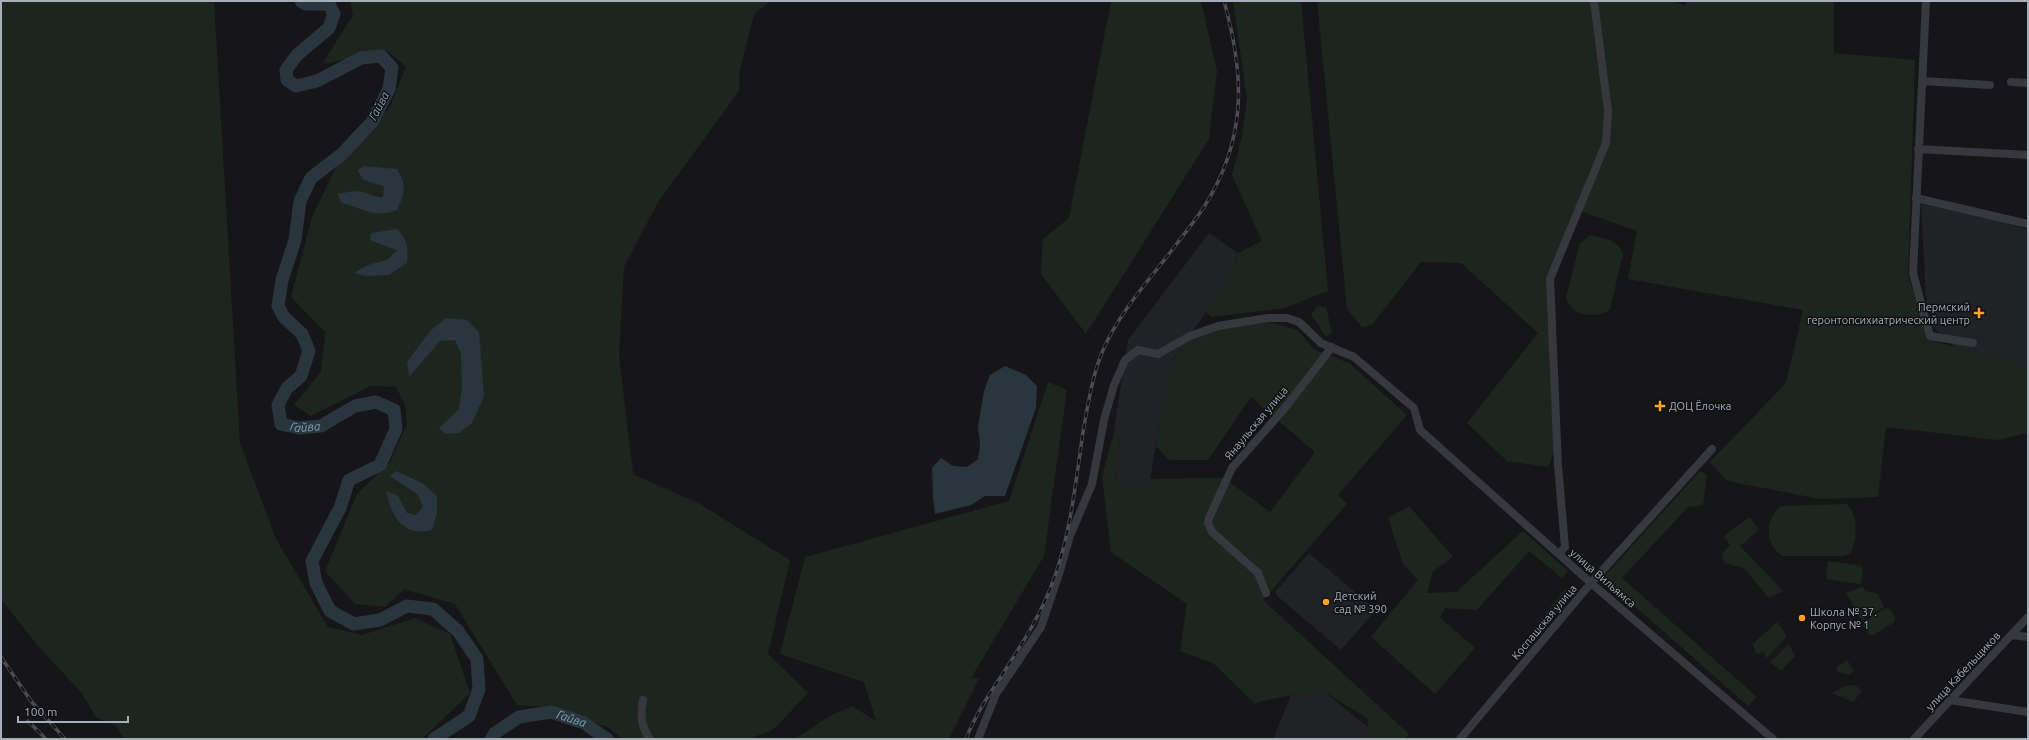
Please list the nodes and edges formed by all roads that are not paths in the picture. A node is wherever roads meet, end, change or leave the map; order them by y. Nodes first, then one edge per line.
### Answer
1 (1594, 1) edge
2 (1926, 1) edge
3 (1922, 81) junction
4 (2011, 82) dead end
5 (2028, 83) edge
6 (1990, 85) dead end
7 (1918, 149) junction
8 (2028, 155) edge
9 (1916, 198) junction
10 (2028, 224) edge
11 (1973, 343) dead end
12 (1332, 347) junction
13 (1712, 449) dead end
14 (1559, 554) junction
15 (1591, 583) junction
16 (1266, 593) dead end
17 (2028, 617) edge
18 (2011, 635) junction
19 (2028, 637) edge
20 (643, 700) dead end
21 (1950, 700) junction
22 (2028, 712) edge
23 (650, 739) edge
24 (978, 739) edge
25 (1460, 739) edge
26 (1774, 739) edge
27 (1914, 739) edge

1 - 14 street
2 - 3 street
3 - 6 street
3 - 7 street
4 - 5 street
7 - 8 street
7 - 9 street
9 - 10 street
9 - 11 street
12 - 14 street, улица Вильямса
12 - 16 street, Янаульская улица
12 - 24 street
13 - 15 street, Коспашская улица
14 - 15 street, улица Вильямса
15 - 25 street, Коспашская улица
15 - 26 street, улица Вильямса
17 - 18 street, улица Кабельщиков
18 - 19 street
18 - 21 street, улица Кабельщиков
20 - 23 street
21 - 22 street
21 - 27 street, улица Кабельщиков

